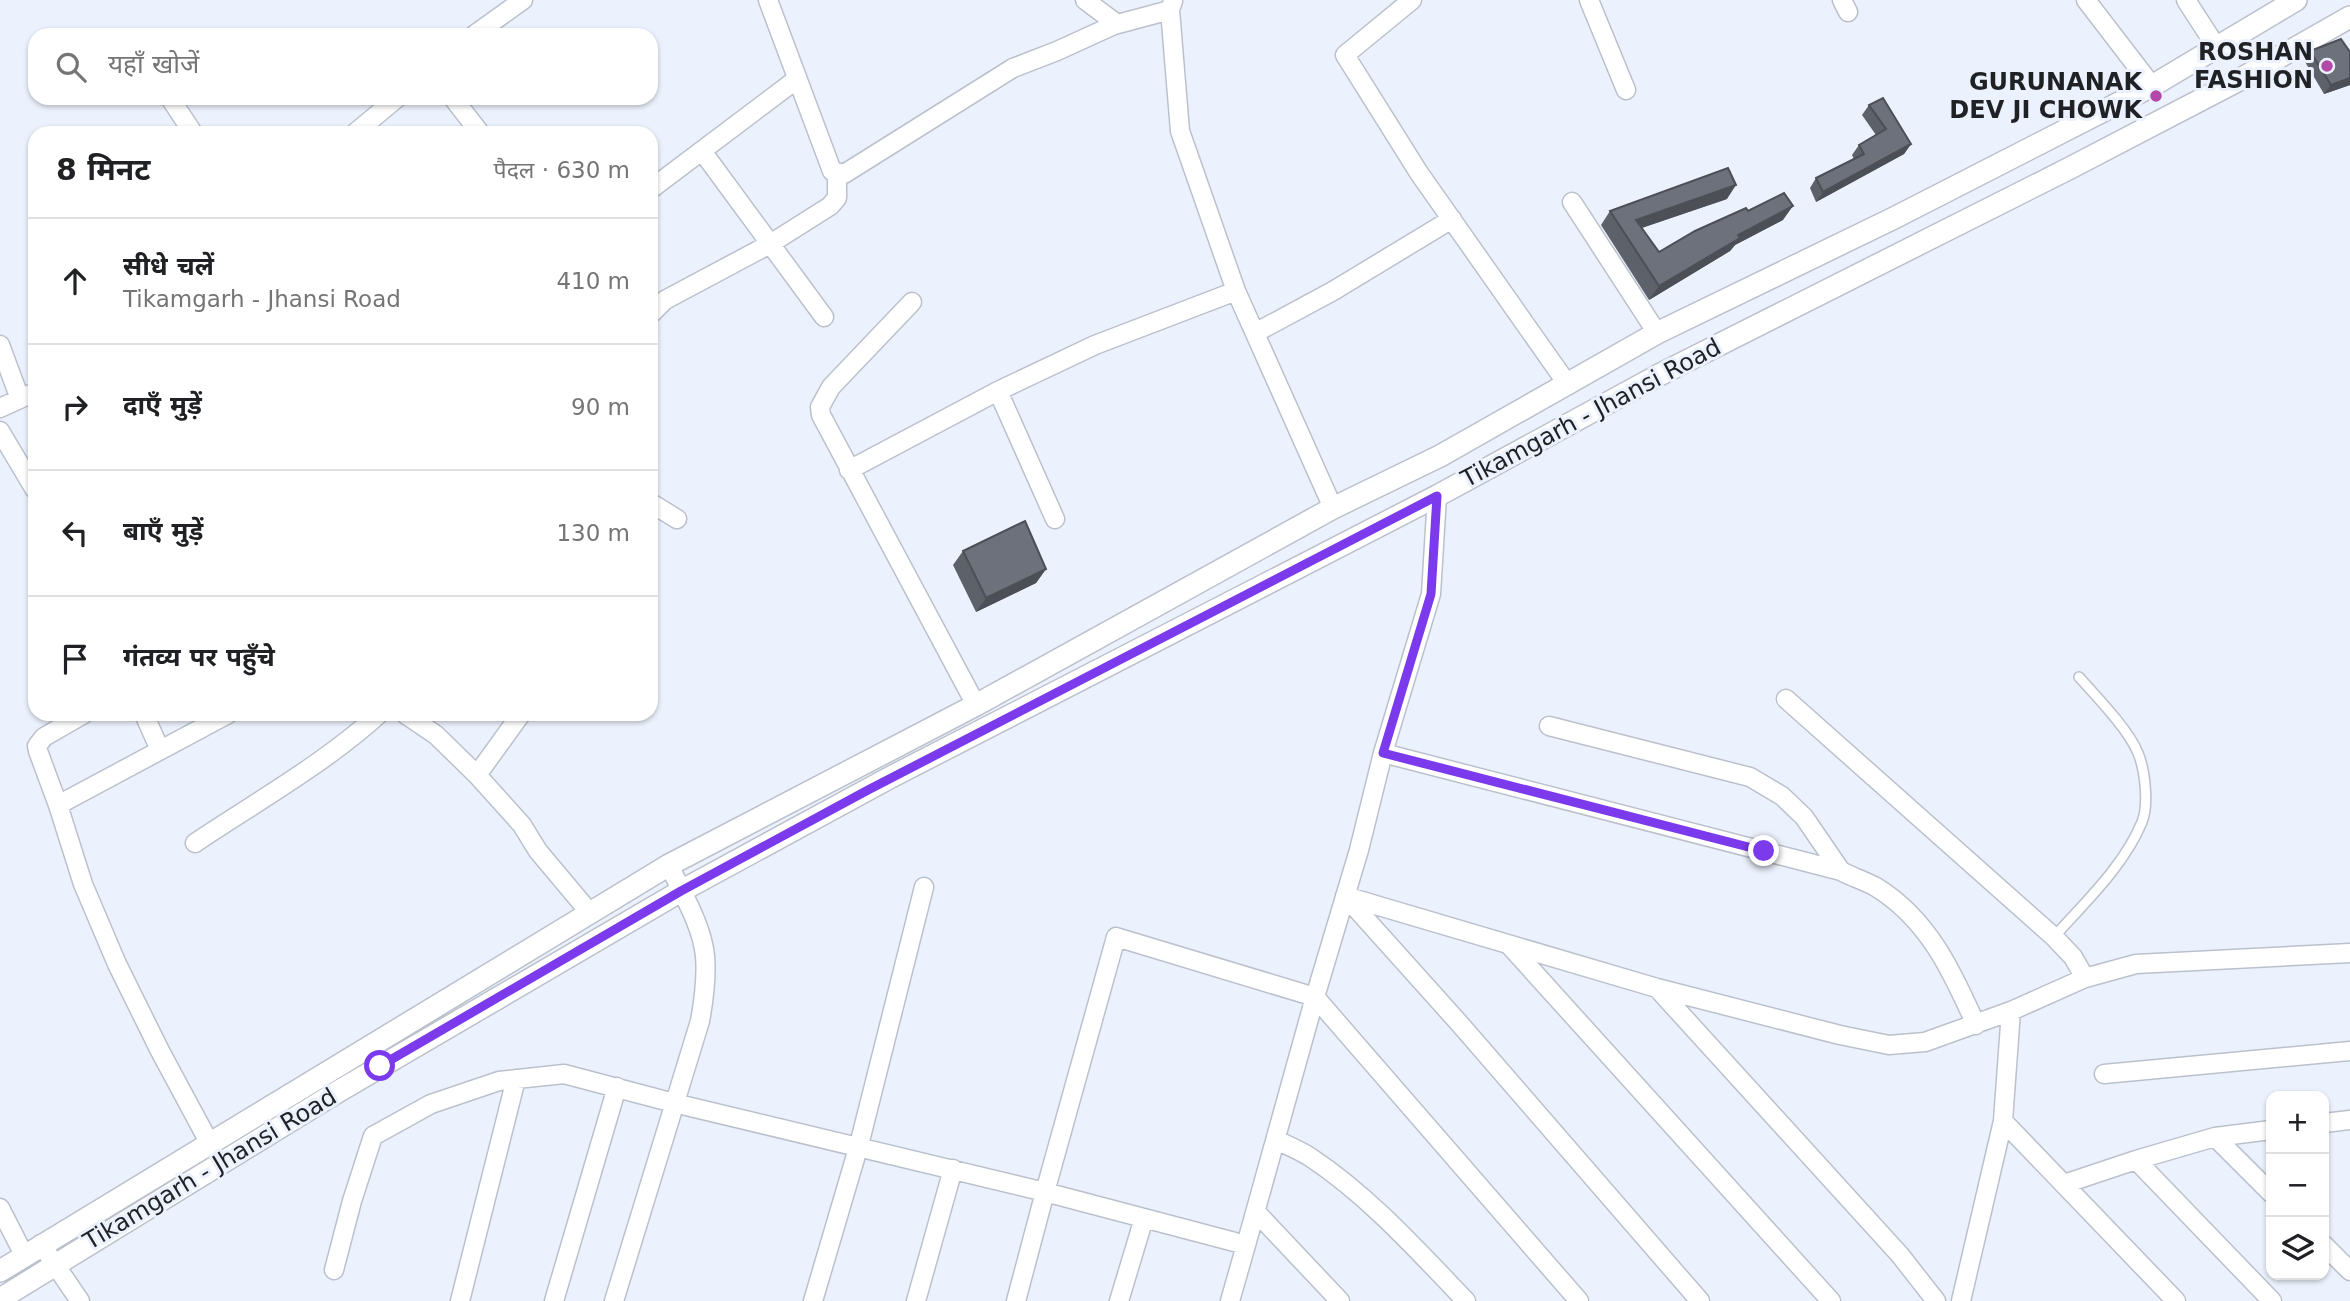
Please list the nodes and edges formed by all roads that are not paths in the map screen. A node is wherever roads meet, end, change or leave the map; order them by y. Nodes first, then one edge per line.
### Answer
1 (768, 0) edge
2 (1085, 0) edge
3 (1412, 0) edge
4 (1589, 0) edge
5 (2186, 0) edge
6 (2296, 0) edge
7 (2084, 1) edge
8 (512, 2) edge
9 (1172, 5) edge
10 (2350, 17) edge
11 (1117, 24) junction
12 (482, 28) edge
13 (2217, 48) junction
14 (797, 79) junction
15 (2151, 86) junction
16 (1626, 90) dead end
17 (175, 105) edge
18 (389, 105) edge
19 (458, 105) edge
20 (188, 126) edge
21 (363, 126) edge
22 (475, 126) edge
23 (702, 150) junction
24 (837, 172) junction
25 (658, 184) edge
26 (1572, 202) dead end
27 (1452, 219) junction
28 (770, 244) junction
29 (1236, 291) junction
30 (912, 302) dead end
31 (658, 307) edge
32 (824, 317) dead end
33 (1255, 333) junction
34 (1657, 333) junction
35 (0, 345) edge
36 (1568, 385) junction
37 (998, 391) junction
38 (28, 396) edge
39 (0, 408) edge
40 (0, 431) edge
41 (849, 470) junction
42 (28, 478) edge
43 (1437, 496) junction
44 (658, 507) edge
45 (1333, 508) junction
46 (677, 519) dead end
47 (1055, 519) dead end
48 (1247, 555) junction
49 (1261, 586) junction
50 (2079, 677) dead end
51 (1786, 699) dead end
52 (976, 705) junction
53 (73, 721) edge
54 (147, 721) edge
55 (215, 721) edge
56 (371, 721) edge
57 (415, 721) edge
58 (516, 721) edge
59 (1549, 726) dead end
60 (160, 750) junction
61 (1383, 753) junction
62 (477, 775) junction
63 (58, 805) junction
64 (195, 844) dead end
65 (669, 865) junction
66 (1841, 871) junction
67 (924, 887) dead end
68 (681, 891) junction
69 (1345, 896) junction
70 (590, 913) junction
71 (2054, 937) junction
72 (1508, 944) junction
73 (2350, 953) edge
74 (2085, 978) junction
75 (1657, 988) junction
76 (1315, 997) junction
77 (2011, 1011) junction
78 (1976, 1025) junction
79 (2350, 1051) edge
80 (2104, 1074) dead end
81 (516, 1079) junction
82 (617, 1087) junction
83 (674, 1102) junction
84 (2350, 1120) edge
85 (2003, 1121) junction
86 (2329, 1123) edge
87 (2266, 1131) edge
88 (2215, 1137) junction
89 (1276, 1140) junction
90 (210, 1144) junction
91 (859, 1145) junction
92 (2136, 1160) junction
93 (953, 1169) junction
94 (2064, 1184) junction
95 (2266, 1188) edge
96 (1045, 1192) junction
97 (0, 1208) edge
98 (1256, 1212) junction
99 (1144, 1218) junction
100 (1246, 1245) junction
101 (33, 1250) junction
102 (2329, 1250) edge
103 (55, 1264) junction
104 (334, 1270) dead end
105 (0, 1271) edge
106 (2350, 1271) edge
107 (1821, 1298) edge
108 (0, 1299) edge
109 (80, 1301) edge
110 (460, 1301) edge
111 (554, 1301) edge
112 (614, 1301) edge
113 (813, 1301) edge
114 (916, 1301) edge
115 (1016, 1301) edge
116 (1119, 1301) edge
117 (1230, 1301) edge
118 (1340, 1301) edge
119 (1466, 1301) edge
120 (1579, 1301) edge
121 (1700, 1301) edge
122 (1936, 1301) edge
123 (1961, 1301) edge
124 (2176, 1301) edge
125 (2272, 1301) edge

1 - 14 street
2 - 11 street
3 - 27 street
4 - 16 street
5 - 13 street
6 - 13 street
7 - 15 street
8 - 12 street
9 - 11 street
9 - 29 street
10 - 43 street, Tikamgarh - Jhansi Road
11 - 24 street
13 - 15 street
14 - 23 street
14 - 24 street
15 - 34 street
17 - 20 street
18 - 21 street
19 - 22 street
23 - 25 street
23 - 28 street
24 - 28 street
26 - 34 street
27 - 33 street
27 - 36 street
28 - 31 street
28 - 32 street
29 - 33 street
29 - 37 street
30 - 41 street
33 - 45 street
34 - 36 street
35 - 38 street
36 - 45 street
37 - 41 street
37 - 47 street
38 - 39 street
40 - 42 street
41 - 52 street
43 - 49 street, Tikamgarh - Jhansi Road
43 - 61 street
44 - 46 street
45 - 48 street
48 - 49 street
48 - 52 street
49 - 68 street, Tikamgarh - Jhansi Road
50 - 71 lane
51 - 71 street
52 - 65 street
53 - 63 street
54 - 60 street
55 - 60 street
56 - 64 street
57 - 62 street
58 - 62 street
59 - 66 street
60 - 63 street
61 - 66 street
61 - 69 street
62 - 70 street
63 - 90 street
65 - 68 street
65 - 70 street
66 - 78 street
67 - 91 street
68 - 83 street
68 - 103 street, Tikamgarh - Jhansi Road
69 - 72 street
69 - 76 street
69 - 121 street
70 - 90 street
71 - 74 street
72 - 75 street
72 - 107 street
73 - 74 street
74 - 77 street
75 - 78 street
75 - 122 street
76 - 89 street
76 - 96 street
76 - 120 street
77 - 78 street
77 - 85 street
79 - 80 street
81 - 82 street
81 - 104 street
81 - 110 street
82 - 83 street
82 - 111 street
83 - 91 street
83 - 112 street
84 - 86 street
85 - 94 street
85 - 123 street
87 - 88 street
88 - 92 street
88 - 95 street
89 - 98 street
89 - 119 street
90 - 101 street
91 - 93 street
91 - 113 street
92 - 94 street
92 - 125 street
93 - 96 street
93 - 114 street
94 - 124 street
96 - 99 street
96 - 115 street
97 - 101 street
98 - 100 street
98 - 118 street
99 - 100 street
99 - 116 street
100 - 117 street
101 - 103 street
101 - 105 street
102 - 106 street
103 - 108 street, Tikamgarh - Jhansi Road
103 - 109 street

